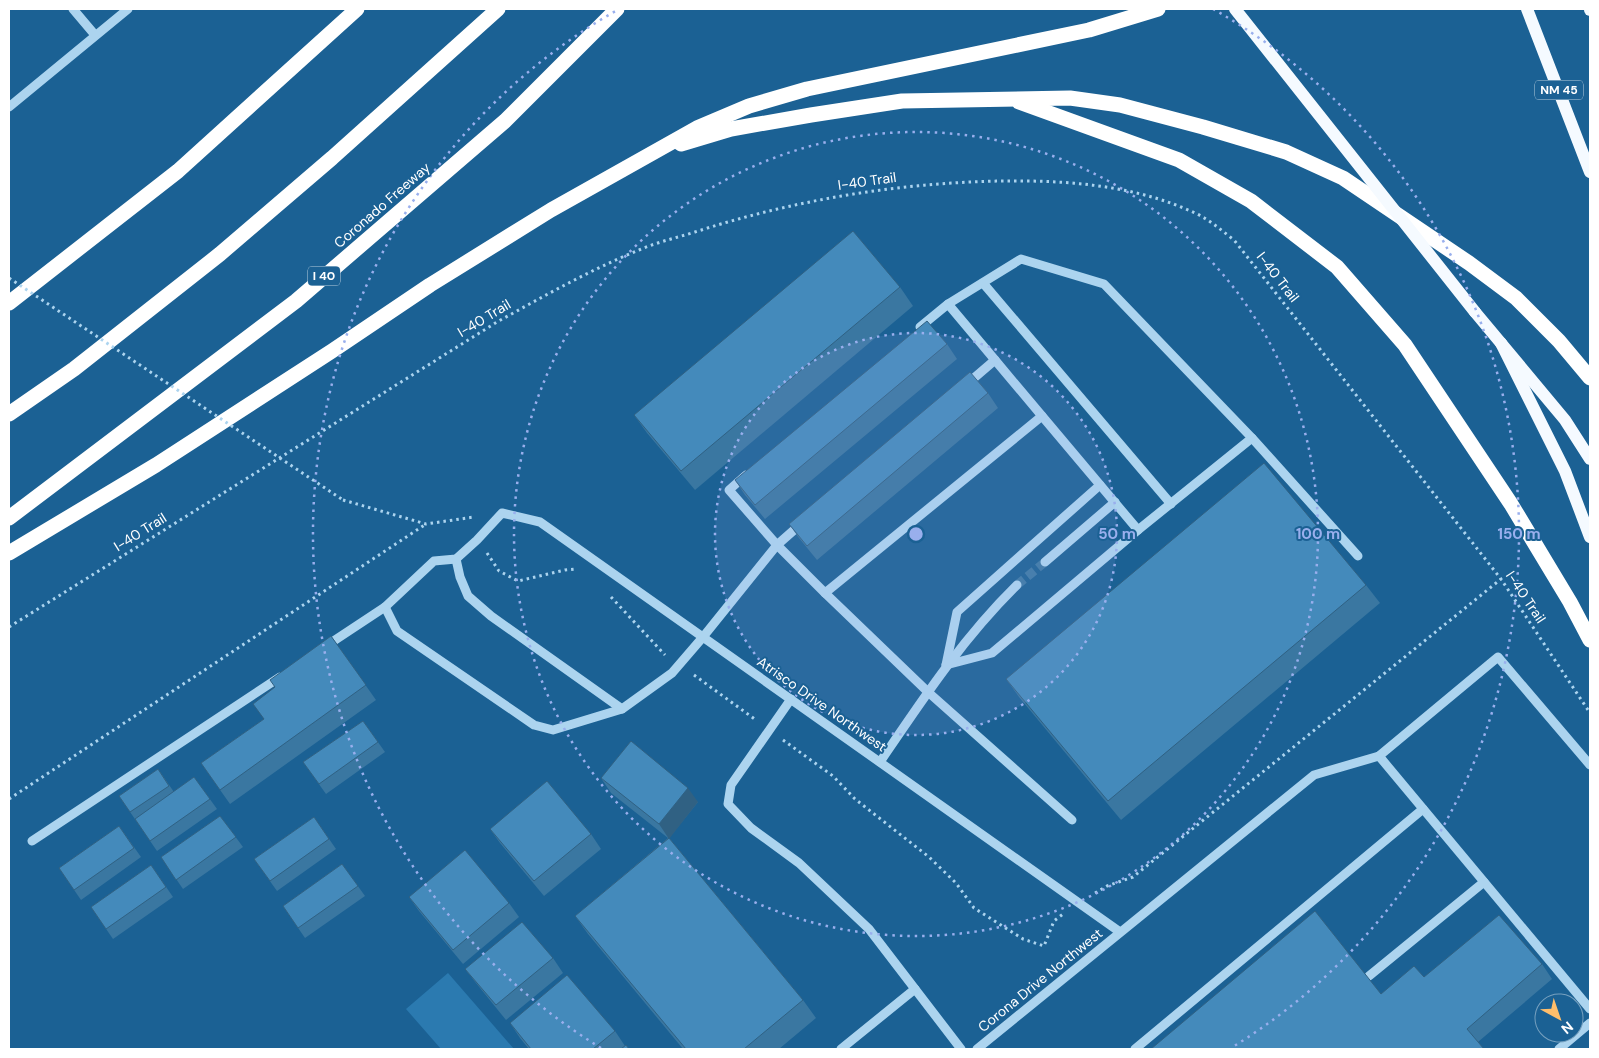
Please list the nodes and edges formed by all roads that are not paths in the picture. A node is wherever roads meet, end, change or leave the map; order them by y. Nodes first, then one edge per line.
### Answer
1 (73, 9) edge
2 (128, 9) edge
3 (357, 9) edge
4 (498, 9) edge
5 (617, 9) edge
6 (1158, 9) edge
7 (1235, 9) edge
8 (1527, 9) edge
9 (95, 35) junction
10 (1011, 98) junction
11 (9, 107) edge
12 (654, 153) junction
13 (1590, 172) edge
14 (982, 282) junction
15 (9, 303) edge
16 (948, 304) junction
17 (910, 336) edge
18 (1501, 344) junction
19 (995, 360) junction
20 (1590, 378) edge
21 (957, 392) edge
22 (9, 414) edge
23 (1042, 416) junction
24 (1252, 438) junction
25 (1590, 460) edge
26 (752, 470) edge
27 (1100, 485) junction
28 (1114, 502) junction
29 (1171, 504) junction
30 (9, 518) edge
31 (807, 519) edge
32 (1138, 530) junction
33 (1590, 537) edge
34 (777, 545) junction
35 (9, 553) edge
36 (1358, 556) dead end
37 (456, 559) junction
38 (1045, 562) tunnel mouth
39 (1017, 585) tunnel mouth
40 (825, 593) junction
41 (385, 607) junction
42 (704, 637) junction
43 (1590, 640) edge
44 (320, 651) edge
45 (946, 665) junction
46 (287, 672) edge
47 (928, 692) junction
48 (791, 699) junction
49 (622, 709) junction
50 (1379, 756) junction
51 (880, 762) junction
52 (1590, 765) edge
53 (1423, 809) junction
54 (1072, 820) dead end
55 (32, 840) dead end
56 (1484, 882) junction
57 (1120, 932) junction
58 (1369, 976) edge
59 (915, 989) junction
60 (1590, 1009) edge
61 (1590, 1023) edge
62 (841, 1049) edge
63 (961, 1049) edge
64 (978, 1049) edge
65 (1135, 1049) edge
66 (1558, 1049) edge

1 - 9 street
2 - 9 street
3 - 15 highway
4 - 22 highway
5 - 30 highway, Coronado Freeway / I 40
6 - 12 highway
7 - 18 main road, bridge
8 - 13 main road, NM 45
9 - 11 street
10 - 12 highway
10 - 20 highway
10 - 43 highway
12 - 35 highway
14 - 16 street
14 - 24 street
14 - 29 street
16 - 17 street
16 - 19 street
18 - 25 main road
18 - 33 main road
19 - 21 street
19 - 23 street
23 - 27 street
23 - 40 street
24 - 29 street
24 - 36 street
26 - 34 street
27 - 28 street
27 - 45 street
28 - 32 street
28 - 38 street
29 - 32 street
31 - 34 street
32 - 45 street
34 - 40 street
34 - 42 street
37 - 41 street
37 - 42 street, Atrisco Drive Northwest
37 - 49 street
39 - 45 street
40 - 47 street
41 - 44 street
41 - 49 street
42 - 48 street, Atrisco Drive Northwest
42 - 49 street
45 - 47 street
46 - 55 street
47 - 51 street
47 - 54 street
48 - 51 street, Atrisco Drive Northwest
48 - 59 street
50 - 52 street
50 - 53 street
50 - 57 street, Corona Drive Northwest
51 - 57 street, Atrisco Drive Northwest
53 - 56 street
53 - 65 street
56 - 58 street
56 - 60 street
57 - 64 street, Corona Drive Northwest
59 - 62 street
59 - 63 street
61 - 66 street

